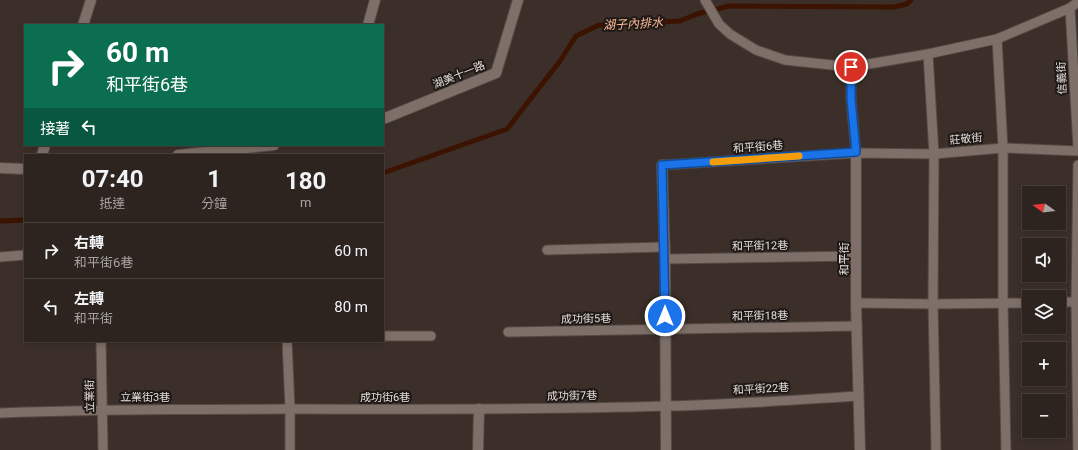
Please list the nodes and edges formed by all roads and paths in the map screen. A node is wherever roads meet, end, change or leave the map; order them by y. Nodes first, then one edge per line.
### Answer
1 (91, 0) edge
2 (375, 0) edge
3 (518, 0) edge
4 (705, 0) edge
5 (1078, 2) edge
6 (1070, 8) junction
7 (83, 24) edge
8 (368, 24) edge
9 (997, 39) junction
10 (928, 54) junction
11 (851, 67) junction
12 (384, 119) edge
13 (264, 146) edge
14 (1078, 147) edge
15 (1003, 148) junction
16 (1078, 151) edge
17 (856, 152) junction
18 (188, 154) edge
19 (934, 154) junction
20 (662, 165) joint
21 (1078, 166) edge
22 (0, 168) edge
23 (24, 169) edge
24 (665, 247) junction
25 (547, 250) dead end
26 (24, 255) edge
27 (856, 256) junction
28 (0, 257) edge
29 (665, 259) junction
30 (1066, 302) edge
31 (1077, 302) edge
32 (856, 303) junction
33 (1003, 303) junction
34 (1022, 303) edge
35 (933, 304) junction
36 (857, 326) junction
37 (665, 330) junction
38 (508, 332) dead end
39 (384, 336) edge
40 (431, 336) dead end
41 (101, 342) edge
42 (286, 342) edge
43 (858, 396) junction
44 (666, 406) junction
45 (290, 408) junction
46 (103, 409) junction
47 (479, 409) junction
48 (0, 413) edge
49 (103, 450) edge
50 (290, 450) edge
51 (478, 450) edge
52 (666, 450) edge
53 (860, 450) edge
54 (936, 450) edge
55 (1006, 450) edge
56 (1078, 450) edge

1 - 7 street
2 - 8 street
3 - 12 street, 湖美十一路
4 - 11 lane
5 - 6 lane
6 - 9 lane
6 - 14 lane, 信義街
9 - 10 lane
9 - 15 lane
10 - 11 lane
10 - 19 lane
11 - 17 lane, 和平街
13 - 18 street
15 - 16 lane, 莊敬街
15 - 19 lane, 莊敬街
15 - 33 lane
17 - 19 lane, 莊敬街
17 - 20 lane, 和平街6巷
17 - 27 street, 和平街
19 - 35 lane
20 - 24 street
21 - 31 lane
22 - 23 street
24 - 25 lane
24 - 29 street
26 - 28 lane
27 - 29 lane, 和平街12巷
27 - 32 street, 和平街
29 - 37 street
30 - 31 lane
31 - 56 lane
32 - 35 lane
32 - 36 street, 和平街
33 - 34 lane
33 - 35 lane
33 - 55 lane
35 - 54 lane
36 - 37 lane, 和平街18巷
36 - 43 street, 和平街
37 - 38 lane, 成功街5巷
37 - 44 street
39 - 40 lane
41 - 46 lane, 立業街
42 - 45 lane
43 - 44 lane, 和平街22巷
43 - 53 street, 和平街
44 - 47 lane, 成功街7巷
44 - 52 street
45 - 46 lane, 立業街3巷
45 - 47 lane, 成功街6巷
45 - 50 lane
46 - 48 lane, 立業街3巷
46 - 49 lane, 立業街
47 - 51 street

